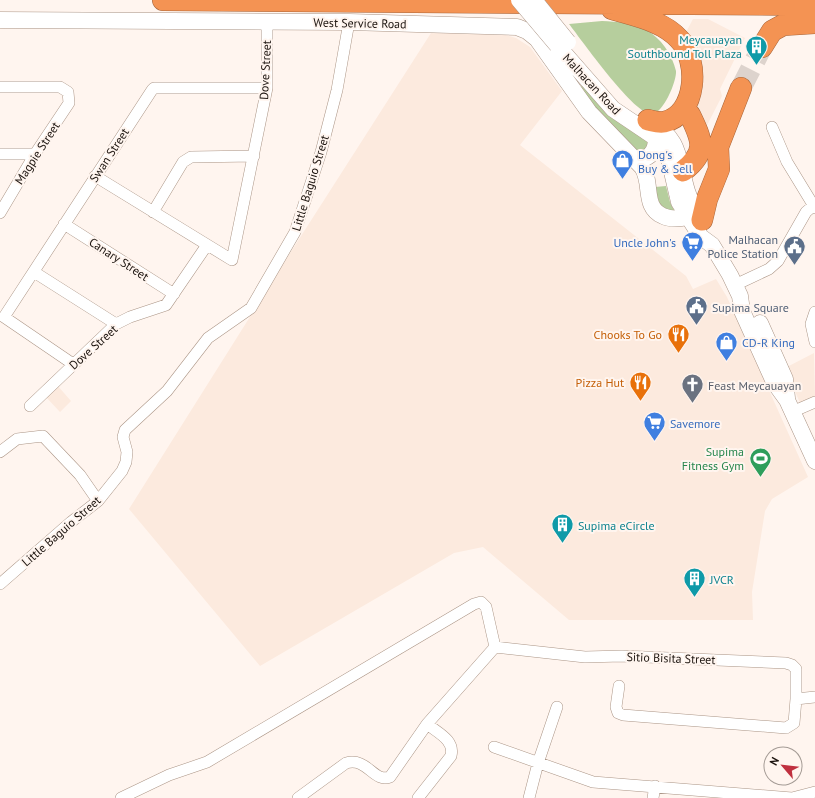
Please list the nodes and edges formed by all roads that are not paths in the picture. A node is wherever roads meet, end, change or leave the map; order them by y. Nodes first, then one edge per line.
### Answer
1 (163, 0) edge
2 (519, 0) edge
3 (534, 0) edge
4 (587, 2) junction
5 (815, 5) edge
6 (0, 20) edge
7 (267, 22) junction
8 (348, 22) junction
9 (815, 23) edge
10 (563, 43) junction
11 (762, 47) tunnel mouth
12 (0, 87) edge
13 (267, 88) junction
14 (741, 88) tunnel mouth
15 (689, 107) junction
16 (772, 127) dead end
17 (652, 129) junction
18 (0, 154) edge
19 (36, 154) junction
20 (254, 156) junction
21 (632, 156) junction
22 (717, 158) junction
23 (680, 170) junction
24 (95, 176) junction
25 (648, 179) junction
26 (814, 207) edge
27 (153, 212) junction
28 (0, 214) edge
29 (695, 219) junction
30 (64, 224) junction
31 (207, 245) junction
32 (34, 272) junction
33 (737, 291) junction
34 (174, 294) junction
35 (815, 312) edge
36 (2, 318) edge
37 (116, 324) junction
38 (815, 342) edge
39 (73, 364) junction
40 (815, 402) edge
41 (30, 406) dead end
42 (790, 406) junction
43 (0, 452) edge
44 (815, 460) edge
45 (98, 501) junction
46 (0, 584) edge
47 (495, 647) junction
48 (619, 686) dead end
49 (815, 698) edge
50 (796, 699) junction
51 (558, 707) dead end
52 (427, 724) junction
53 (494, 747) dead end
54 (538, 763) junction
55 (655, 786) junction
56 (815, 792) edge
57 (122, 798) edge
58 (298, 798) edge
59 (418, 798) edge
60 (529, 798) edge
61 (653, 798) edge

1 - 4 highway
2 - 10 street, Malhacan Road, bridge
3 - 10 street, Malhacan Road, bridge
4 - 5 highway
4 - 15 highway
6 - 7 street, West Service Road
7 - 8 street, West Service Road
7 - 13 street, Dove Street
8 - 21 street, West Service Road
8 - 45 street, Little Baguio Street
9 - 11 highway
10 - 17 street, Malhacan Road
12 - 19 street, Magpie Street
13 - 20 street, Dove Street
13 - 24 street, Swan Street
14 - 22 highway
15 - 17 highway
15 - 23 highway
16 - 26 street
17 - 21 street
17 - 23 street, Malhacan Road
18 - 19 street
19 - 28 street, Magpie Street
20 - 27 street
20 - 31 street, Dove Street
21 - 25 street, West Service Road
22 - 23 highway
22 - 29 highway
23 - 25 street
23 - 29 street, Malhacan Road
24 - 27 street
24 - 30 street, Swan Street
25 - 29 street
26 - 33 street
27 - 31 street
29 - 33 street, Malhacan Road
30 - 32 street, Swan Street
30 - 34 street, Canary Street
31 - 34 street, Dove Street
32 - 36 street, Swan Street
32 - 37 street
33 - 42 street, Malhacan Road
34 - 37 street, Dove Street
35 - 38 street
36 - 39 street
37 - 39 street, Dove Street
39 - 41 street, Dove Street
40 - 42 street
42 - 44 street, Malhacan Road
43 - 45 street
45 - 46 street, Little Baguio Street
47 - 50 street, Sitio Bisita Street
47 - 52 street
47 - 57 street
48 - 50 street
49 - 50 street
51 - 54 street
52 - 58 street
52 - 59 street
53 - 54 street
54 - 55 street
54 - 60 street
55 - 56 street
55 - 61 street

